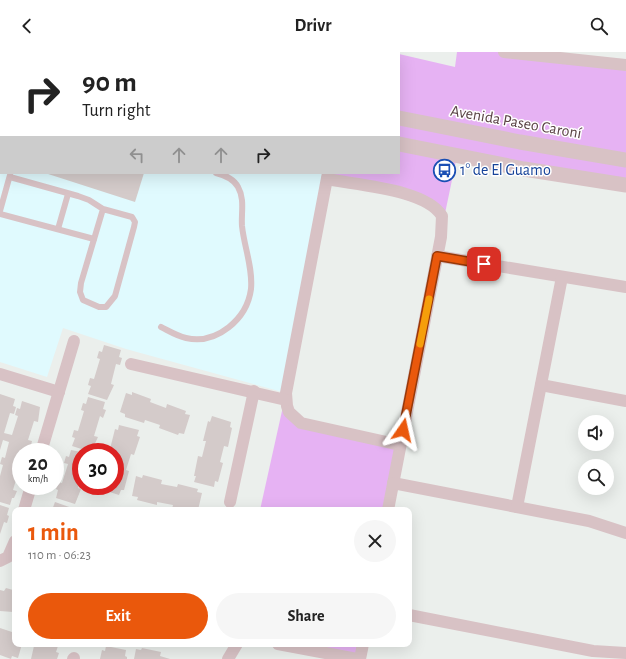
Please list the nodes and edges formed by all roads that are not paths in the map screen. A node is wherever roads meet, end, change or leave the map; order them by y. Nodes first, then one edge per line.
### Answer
1 (504, 52) edge
2 (626, 65) edge
3 (400, 118) edge
4 (400, 144) edge
5 (626, 160) edge
6 (219, 174) edge
7 (10, 175) edge
8 (327, 176) edge
9 (626, 185) edge
10 (68, 194) junction
11 (103, 209) junction
12 (0, 211) edge
13 (0, 214) edge
14 (58, 229) junction
15 (94, 239) junction
16 (437, 256) junction
17 (562, 277) junction
18 (626, 286) edge
19 (161, 327) dead end
20 (74, 341) dead end
21 (131, 364) dead end
22 (0, 374) edge
23 (541, 385) junction
24 (254, 391) junction
25 (59, 392) junction
26 (286, 400) junction
27 (626, 401) edge
28 (44, 443) edge
29 (400, 445) junction
30 (393, 483) junction
31 (28, 495) edge
32 (230, 502) dead end
33 (25, 507) edge
34 (389, 507) edge
35 (517, 507) junction
36 (626, 533) edge
37 (12, 548) edge
38 (0, 561) edge
39 (412, 616) edge
40 (235, 647) edge
41 (294, 647) edge
42 (362, 647) edge
43 (626, 653) edge
44 (228, 659) edge
45 (359, 659) edge

1 - 2 street
3 - 5 street, Avenida Paseo Caroní
4 - 9 street
6 - 19 lane
7 - 10 lane
7 - 12 lane
8 - 16 street
8 - 26 street
10 - 11 lane
10 - 14 lane
11 - 15 lane
11 - 15 lane
13 - 14 lane
14 - 15 lane
16 - 17 street
16 - 29 street
17 - 18 street
17 - 23 street
20 - 25 street
21 - 24 street
22 - 25 street
23 - 27 street
23 - 35 street
24 - 26 street
24 - 32 street
25 - 28 street
26 - 29 street
29 - 30 street
30 - 34 street
30 - 35 street
31 - 33 street
35 - 36 street
37 - 38 street
39 - 43 street
40 - 44 street
41 - 45 street
42 - 45 street

